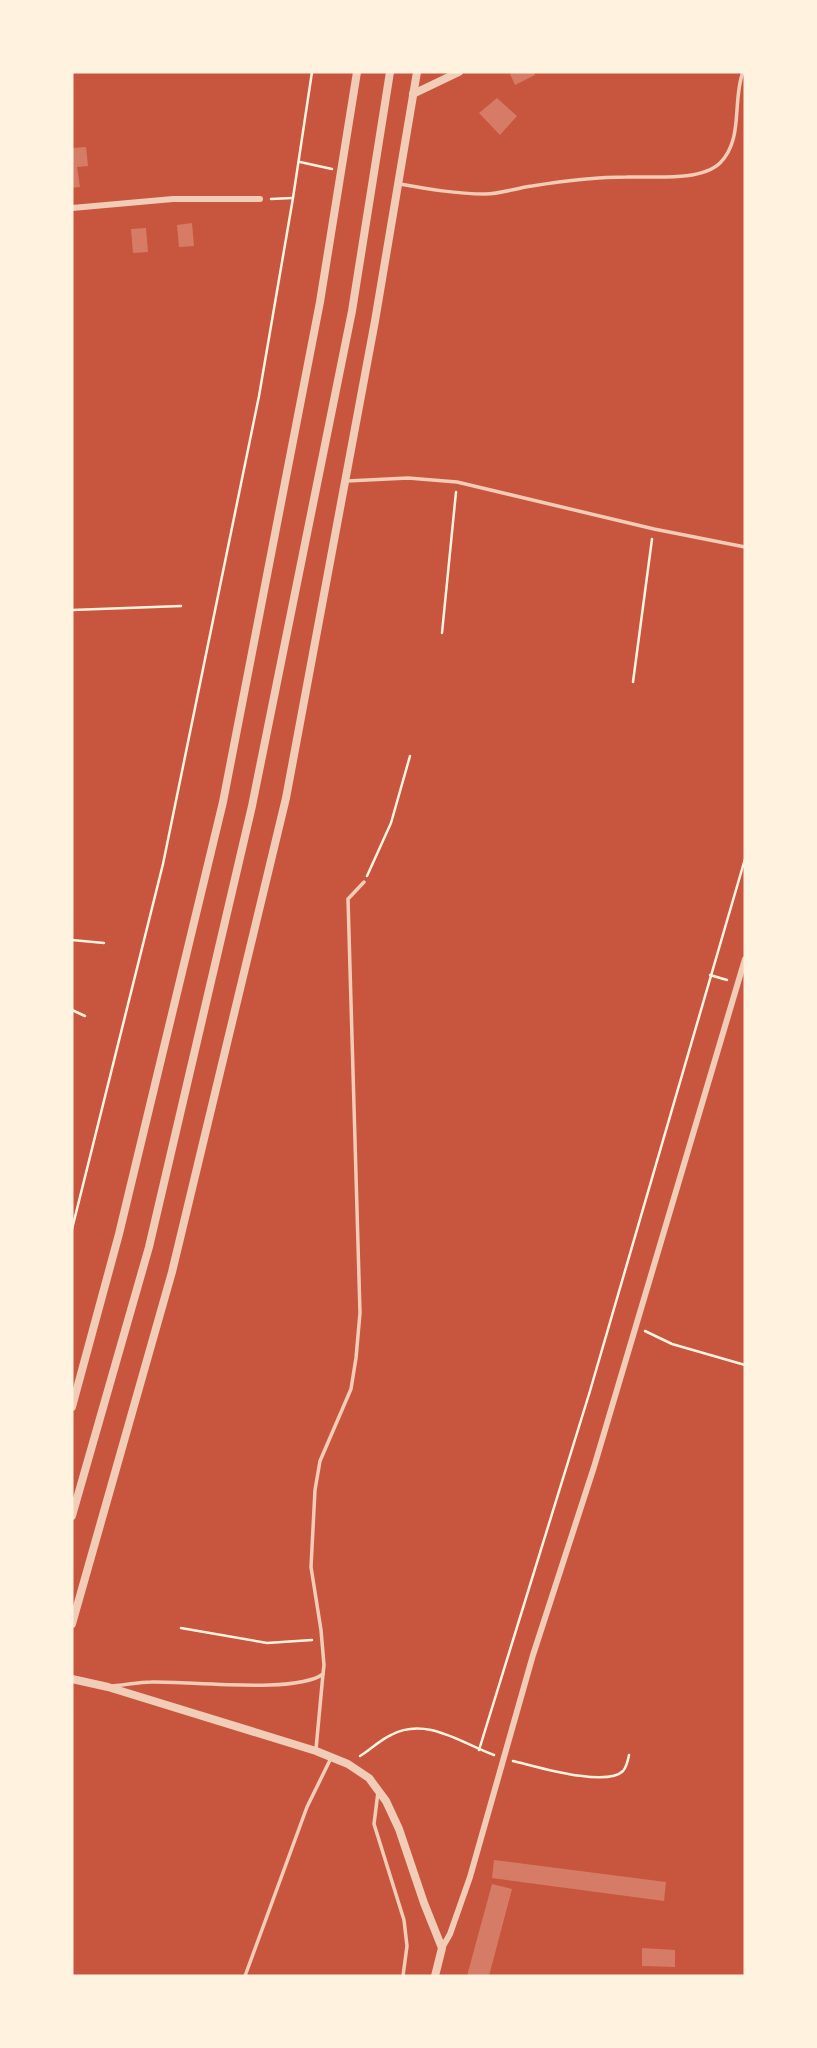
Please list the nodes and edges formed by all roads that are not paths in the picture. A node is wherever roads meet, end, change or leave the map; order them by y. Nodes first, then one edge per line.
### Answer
1 (357, 72) edge
2 (390, 72) edge
3 (417, 72) edge
4 (459, 72) edge
5 (743, 72) edge
6 (413, 94) junction
7 (398, 184) junction
8 (260, 199) road end
9 (72, 208) edge
10 (345, 481) junction
11 (745, 547) edge
12 (364, 882) road end
13 (745, 959) edge
14 (72, 1407) edge
15 (72, 1516) edge
16 (72, 1624) edge
17 (323, 1674) junction
18 (72, 1679) edge
19 (108, 1687) junction
20 (316, 1751) junction
21 (332, 1756) junction
22 (378, 1790) junction
23 (442, 1948) junction
24 (245, 1976) edge
25 (403, 1976) edge
26 (435, 1976) edge

1 - 14 street
2 - 15 street
3 - 6 street
4 - 6 street
5 - 7 lane
6 - 7 street
7 - 10 street
8 - 9 street
10 - 11 lane
10 - 16 street
12 - 17 lane
13 - 23 street
17 - 19 lane
17 - 20 lane
18 - 19 street
19 - 20 street
20 - 21 street
21 - 22 street
21 - 24 lane
22 - 23 street
22 - 25 lane
23 - 26 street

